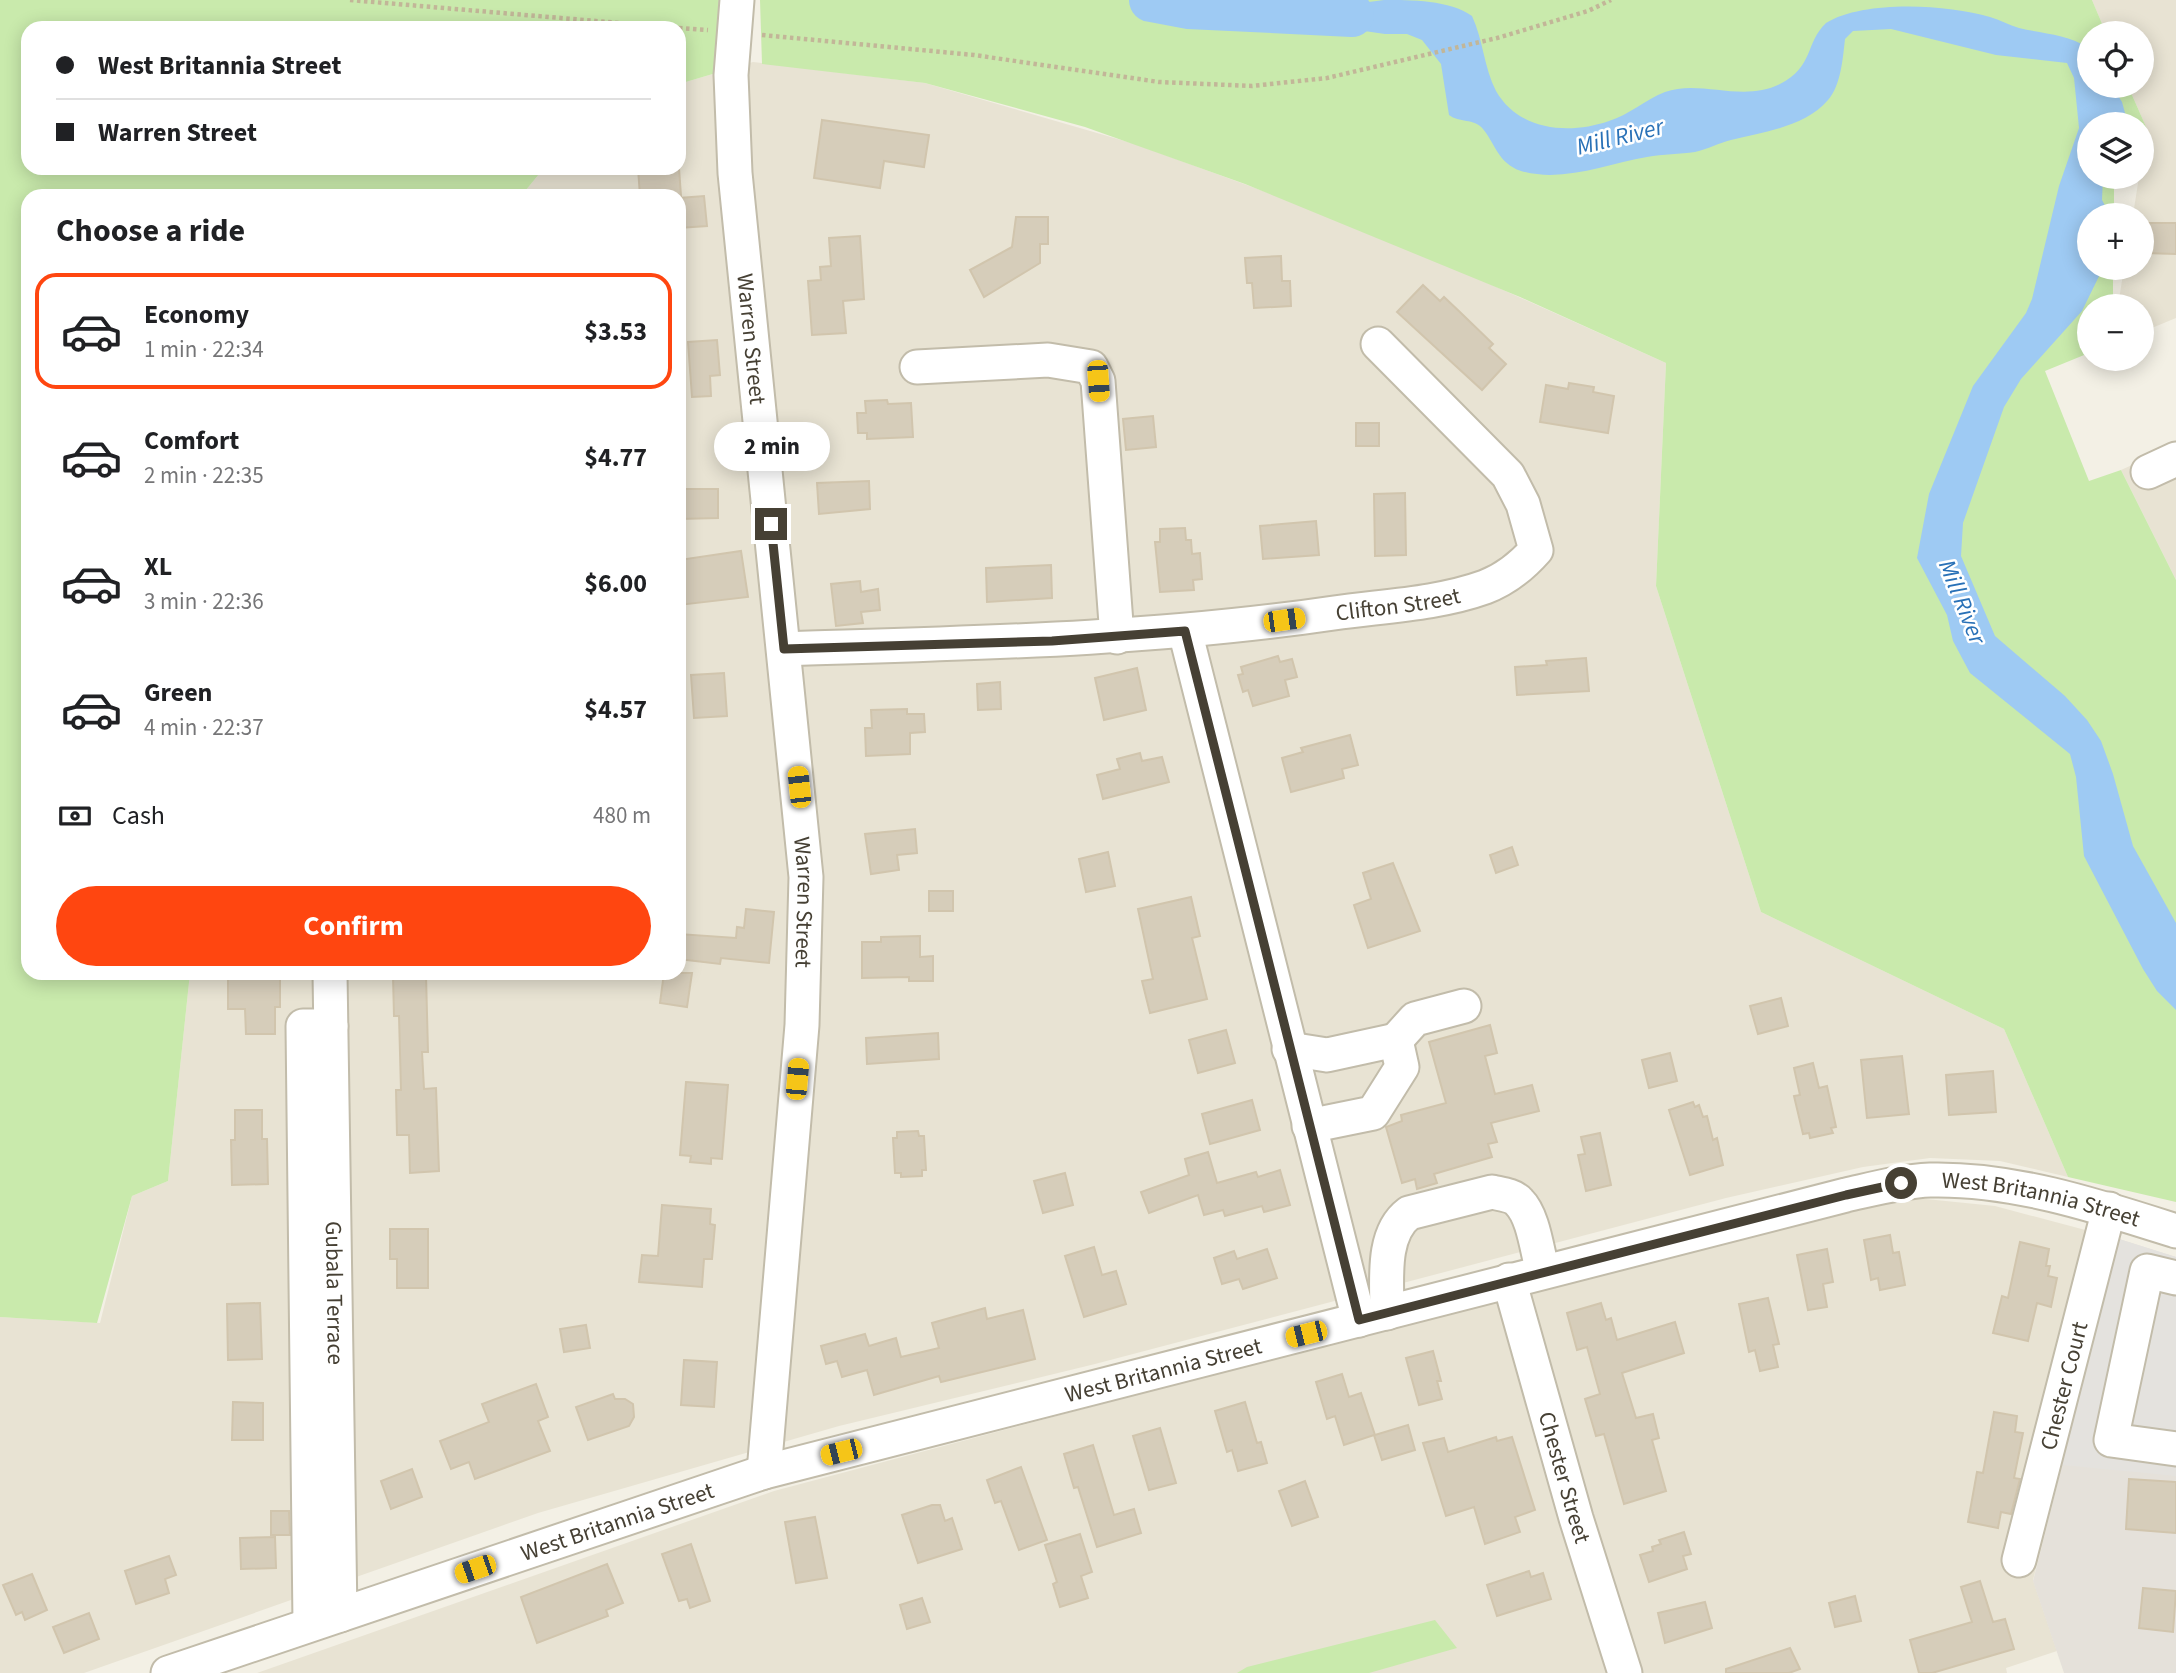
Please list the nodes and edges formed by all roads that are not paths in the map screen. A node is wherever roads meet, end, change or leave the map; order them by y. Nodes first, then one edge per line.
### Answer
1 (737, 0) edge
2 (1378, 344) dead end
3 (917, 367) dead end
4 (1185, 631) junction
5 (1117, 636) junction
6 (784, 649) junction
7 (330, 980) edge
8 (1464, 1006) dead end
9 (331, 1026) junction
10 (1396, 1040) junction
11 (1289, 1049) junction
12 (1309, 1126) junction
13 (2109, 1209) junction
14 (2176, 1231) edge
15 (1543, 1272) junction
16 (2176, 1278) edge
17 (1509, 1280) junction
18 (1373, 1316) junction
19 (2175, 1445) edge
20 (764, 1472) junction
21 (2019, 1560) dead end
22 (325, 1619) junction
23 (168, 1673) edge
24 (1625, 1673) edge

1 - 6 street, Warren Street
2 - 4 street, Clifton Street
3 - 5 street
4 - 5 street, Clifton Street
4 - 11 street
5 - 6 street, Clifton Street
6 - 20 street, Warren Street
7 - 9 street, Gubala Terrace
8 - 10 street
9 - 22 street, Gubala Terrace
9 - 22 street, Gubala Terrace
10 - 11 street
10 - 12 street
11 - 12 street
12 - 18 street
13 - 14 street, West Britannia Street
13 - 15 street, West Britannia Street
13 - 21 street, Chester Court
15 - 17 street, West Britannia Street
15 - 18 street
16 - 19 street
17 - 18 street, West Britannia Street
17 - 24 street, Chester Street
18 - 20 street, West Britannia Street
20 - 22 street, West Britannia Street
22 - 23 street, West Britannia Street

